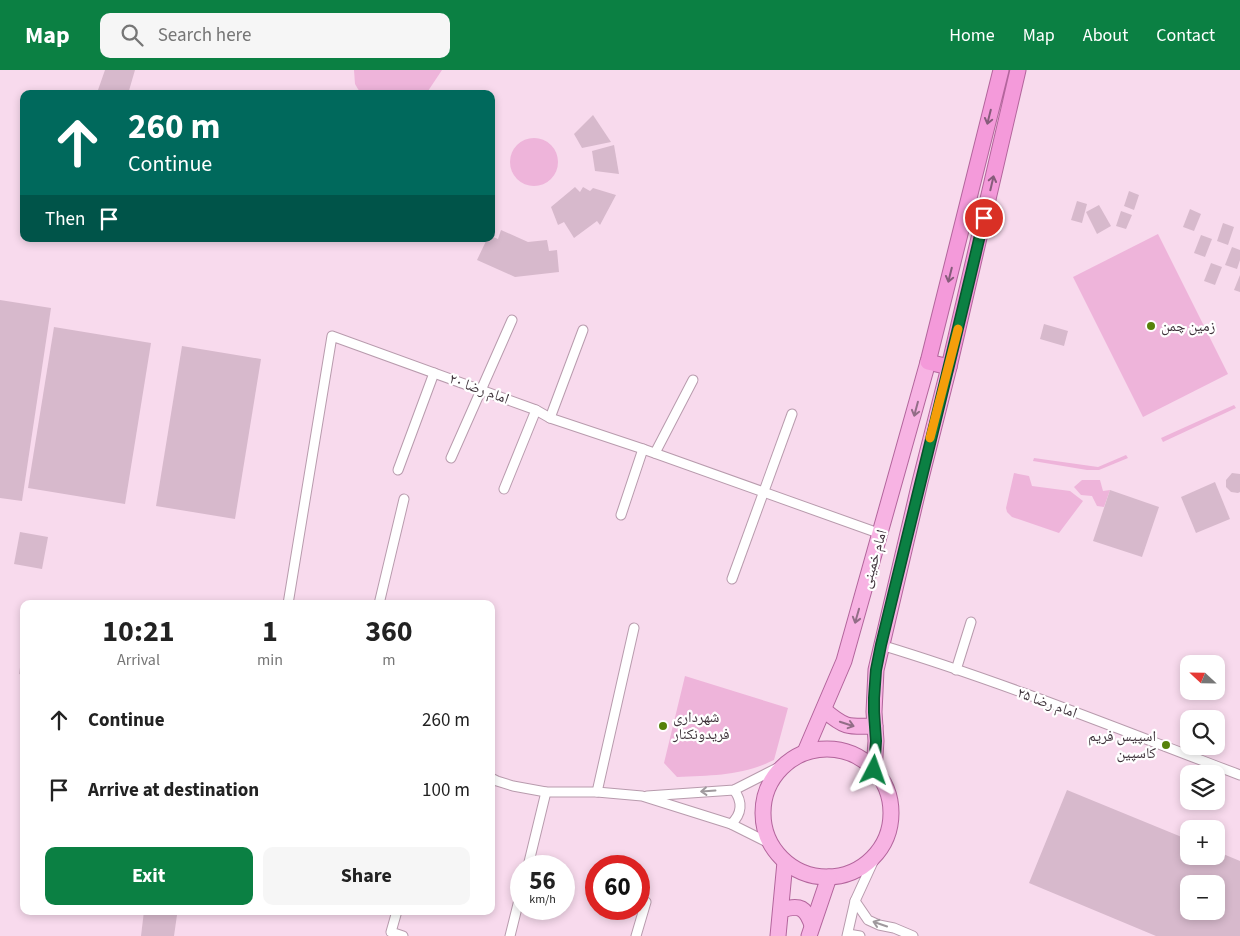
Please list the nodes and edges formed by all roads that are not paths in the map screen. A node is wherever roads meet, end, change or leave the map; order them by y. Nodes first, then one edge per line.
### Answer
1 (1001, 70) edge
2 (1018, 70) edge
3 (512, 320) dead end
4 (583, 330) dead end
5 (928, 362) junction
6 (949, 367) junction
7 (434, 373) junction
8 (693, 380) dead end
9 (481, 390) junction
10 (536, 410) junction
11 (792, 414) dead end
12 (550, 418) junction
13 (642, 449) junction
14 (655, 454) junction
15 (451, 458) dead end
16 (398, 470) dead end
17 (504, 489) dead end
18 (763, 493) junction
19 (404, 499) dead end
20 (621, 514) dead end
21 (881, 534) junction
22 (732, 579) dead end
23 (289, 600) edge
24 (380, 600) edge
25 (971, 622) dead end
26 (634, 628) dead end
27 (881, 645) junction
28 (956, 670) junction
29 (824, 710) junction
30 (875, 726) junction
31 (805, 752) junction
32 (785, 764) junction
33 (874, 770) junction
34 (1240, 775) edge
35 (495, 781) edge
36 (734, 790) junction
37 (546, 792) junction
38 (597, 792) junction
39 (642, 796) junction
40 (731, 824) junction
41 (771, 844) junction
42 (878, 851) junction
43 (531, 855) edge
44 (785, 862) junction
45 (829, 877) junction
46 (855, 901) junction
47 (782, 910) junction
48 (395, 915) edge
49 (514, 920) edge
50 (641, 920) edge
51 (811, 931) edge
52 (847, 935) edge
53 (402, 936) edge
54 (510, 936) edge
55 (636, 936) edge
56 (778, 936) edge
57 (860, 936) edge
58 (914, 936) edge

1 -> 5 highway
6 -> 2 highway
3 - 9 street
4 - 12 street
5 - 6 highway
5 -> 21 main road, امام خمینی
6 - 27 main road, امام خمینی
7 - 9 street, امام رضا ۲۰
7 - 16 street
7 - 23 street, امام رضا ۲۰
8 - 14 street
9 - 10 street, امام رضا ۲۰
9 - 15 street
10 - 12 street, امام رضا ۲۰
10 - 17 street
11 - 18 street
12 - 13 street, امام رضا ۲۰
13 - 14 street, امام رضا ۲۰
13 - 20 street
14 - 18 street, امام رضا ۲۰
18 - 21 street, امام رضا ۲۰
18 - 22 street
19 - 24 street
21 -> 29 main road, امام خمینی
25 - 28 street
26 - 38 street
27 - 28 street, امام رضا ۲۵
27 - 30 main road, امام خمینی
28 - 34 street, امام رضا ۲۵
29 -> 30 main road
29 - 31 main road, امام خمینی
30 - 33 main road, امام خمینی
31 - 32 main road
31 - 33 main road
32 - 36 street
32 - 41 main road
33 - 42 main road
35 - 37 street
36 -> 39 street
36 - 40 street
37 - 38 street
37 - 43 street
38 - 39 street
39 - 40 street
40 - 41 street
41 - 44 main road
42 - 45 main road
42 - 46 street
44 - 45 main road
44 - 47 main road
45 - 51 main road
46 - 52 street
58 -> 46 street
47 - 51 main road
47 - 56 main road
48 - 53 street
49 - 54 street
50 - 55 street
52 - 57 street

